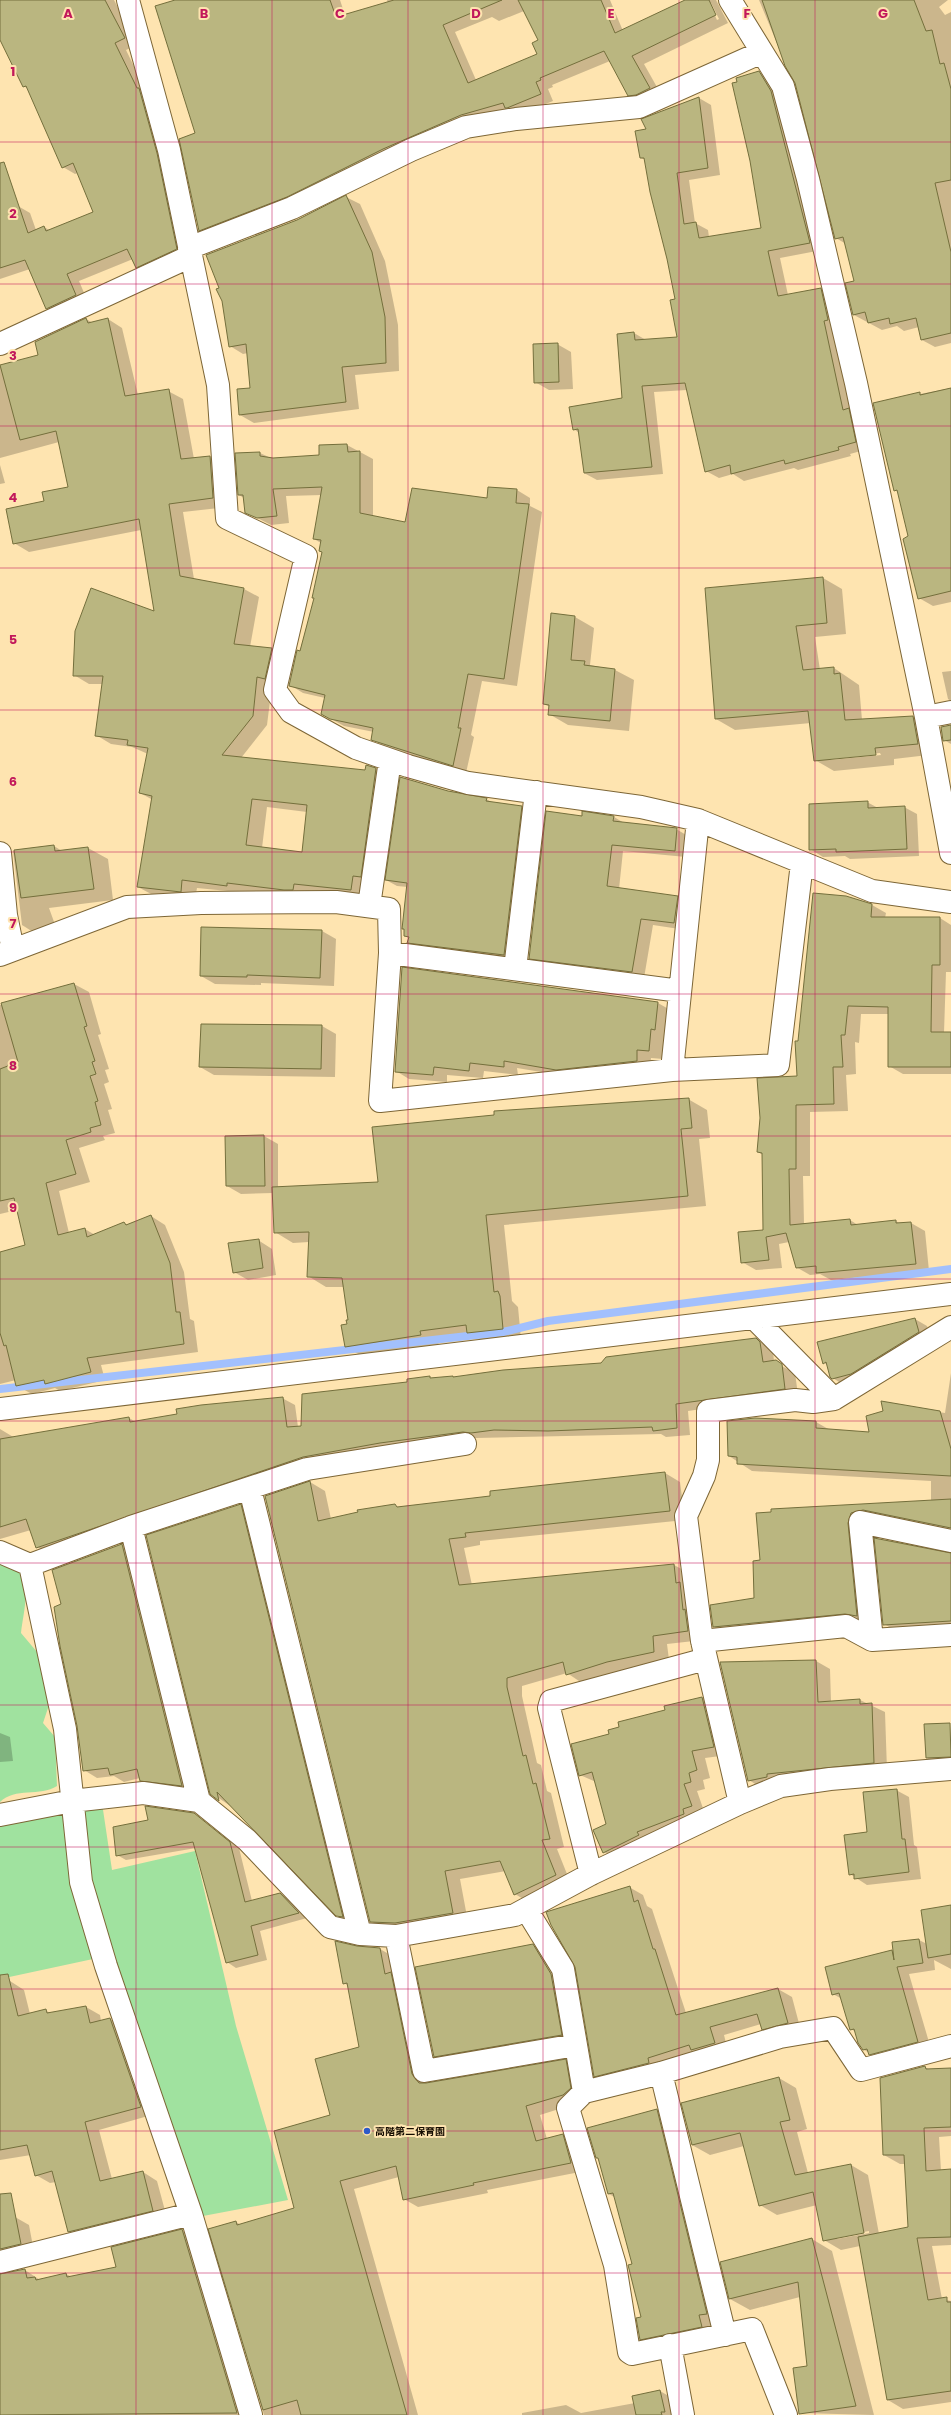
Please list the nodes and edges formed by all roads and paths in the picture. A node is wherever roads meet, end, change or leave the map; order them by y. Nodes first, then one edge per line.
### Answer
1 (128, 0) edge
2 (730, 0) edge
3 (762, 52) junction
4 (190, 252) junction
5 (0, 344) edge
6 (951, 712) edge
7 (926, 717) junction
8 (390, 760) junction
9 (536, 792) junction
10 (698, 820) junction
11 (0, 853) edge
12 (951, 854) edge
13 (802, 863) junction
14 (951, 902) edge
15 (369, 906) junction
16 (6, 952) edge
17 (390, 953) junction
18 (515, 969) junction
19 (680, 991) junction
20 (672, 1070) junction
21 (951, 1294) edge
22 (754, 1318) junction
23 (951, 1327) edge
24 (834, 1399) junction
25 (1, 1403) edge
26 (465, 1444) dead end
27 (250, 1489) junction
28 (131, 1527) junction
29 (951, 1541) edge
30 (0, 1552) edge
31 (30, 1565) junction
32 (951, 1635) edge
33 (872, 1640) junction
34 (704, 1650) junction
35 (951, 1769) edge
36 (72, 1801) junction
37 (199, 1801) junction
38 (740, 1803) junction
39 (0, 1815) edge
40 (591, 1874) junction
41 (526, 1909) junction
42 (360, 1934) junction
43 (396, 1936) junction
44 (576, 2045) junction
45 (951, 2046) edge
46 (661, 2074) junction
47 (584, 2092) junction
48 (191, 2214) junction
49 (0, 2262) edge
50 (725, 2335) junction
51 (670, 2345) junction
52 (251, 2415) edge
53 (683, 2415) edge
54 (786, 2415) edge

1 - 4 street
2 - 3 street
3 - 4 street
3 - 7 street
4 - 5 street
4 - 8 street
6 - 7 street
7 - 12 street
8 - 9 street
8 - 15 street
9 - 10 street
9 - 18 street
10 - 13 street
10 - 19 street
11 - 16 street
13 - 14 street
13 - 20 street
15 - 16 street
15 - 17 street
17 - 18 street
17 - 20 street
18 - 19 street
19 - 20 street
21 - 22 street
22 - 24 street
22 - 25 street
23 - 24 street
24 - 34 street
26 - 27 street
27 - 28 street
27 - 42 street
28 - 31 street
28 - 37 street
29 - 33 street
30 - 31 street
31 - 36 street
32 - 33 street
33 - 34 street
34 - 38 street
34 - 40 street
35 - 38 street
36 - 37 street
36 - 39 street
36 - 48 street
37 - 42 street
38 - 40 street
40 - 41 street
41 - 43 street
41 - 44 street
42 - 43 street
43 - 44 street
44 - 47 street
45 - 46 street
46 - 47 street
46 - 50 street
47 - 51 street
48 - 49 street
48 - 52 street
50 - 51 street
50 - 54 street
51 - 53 street

